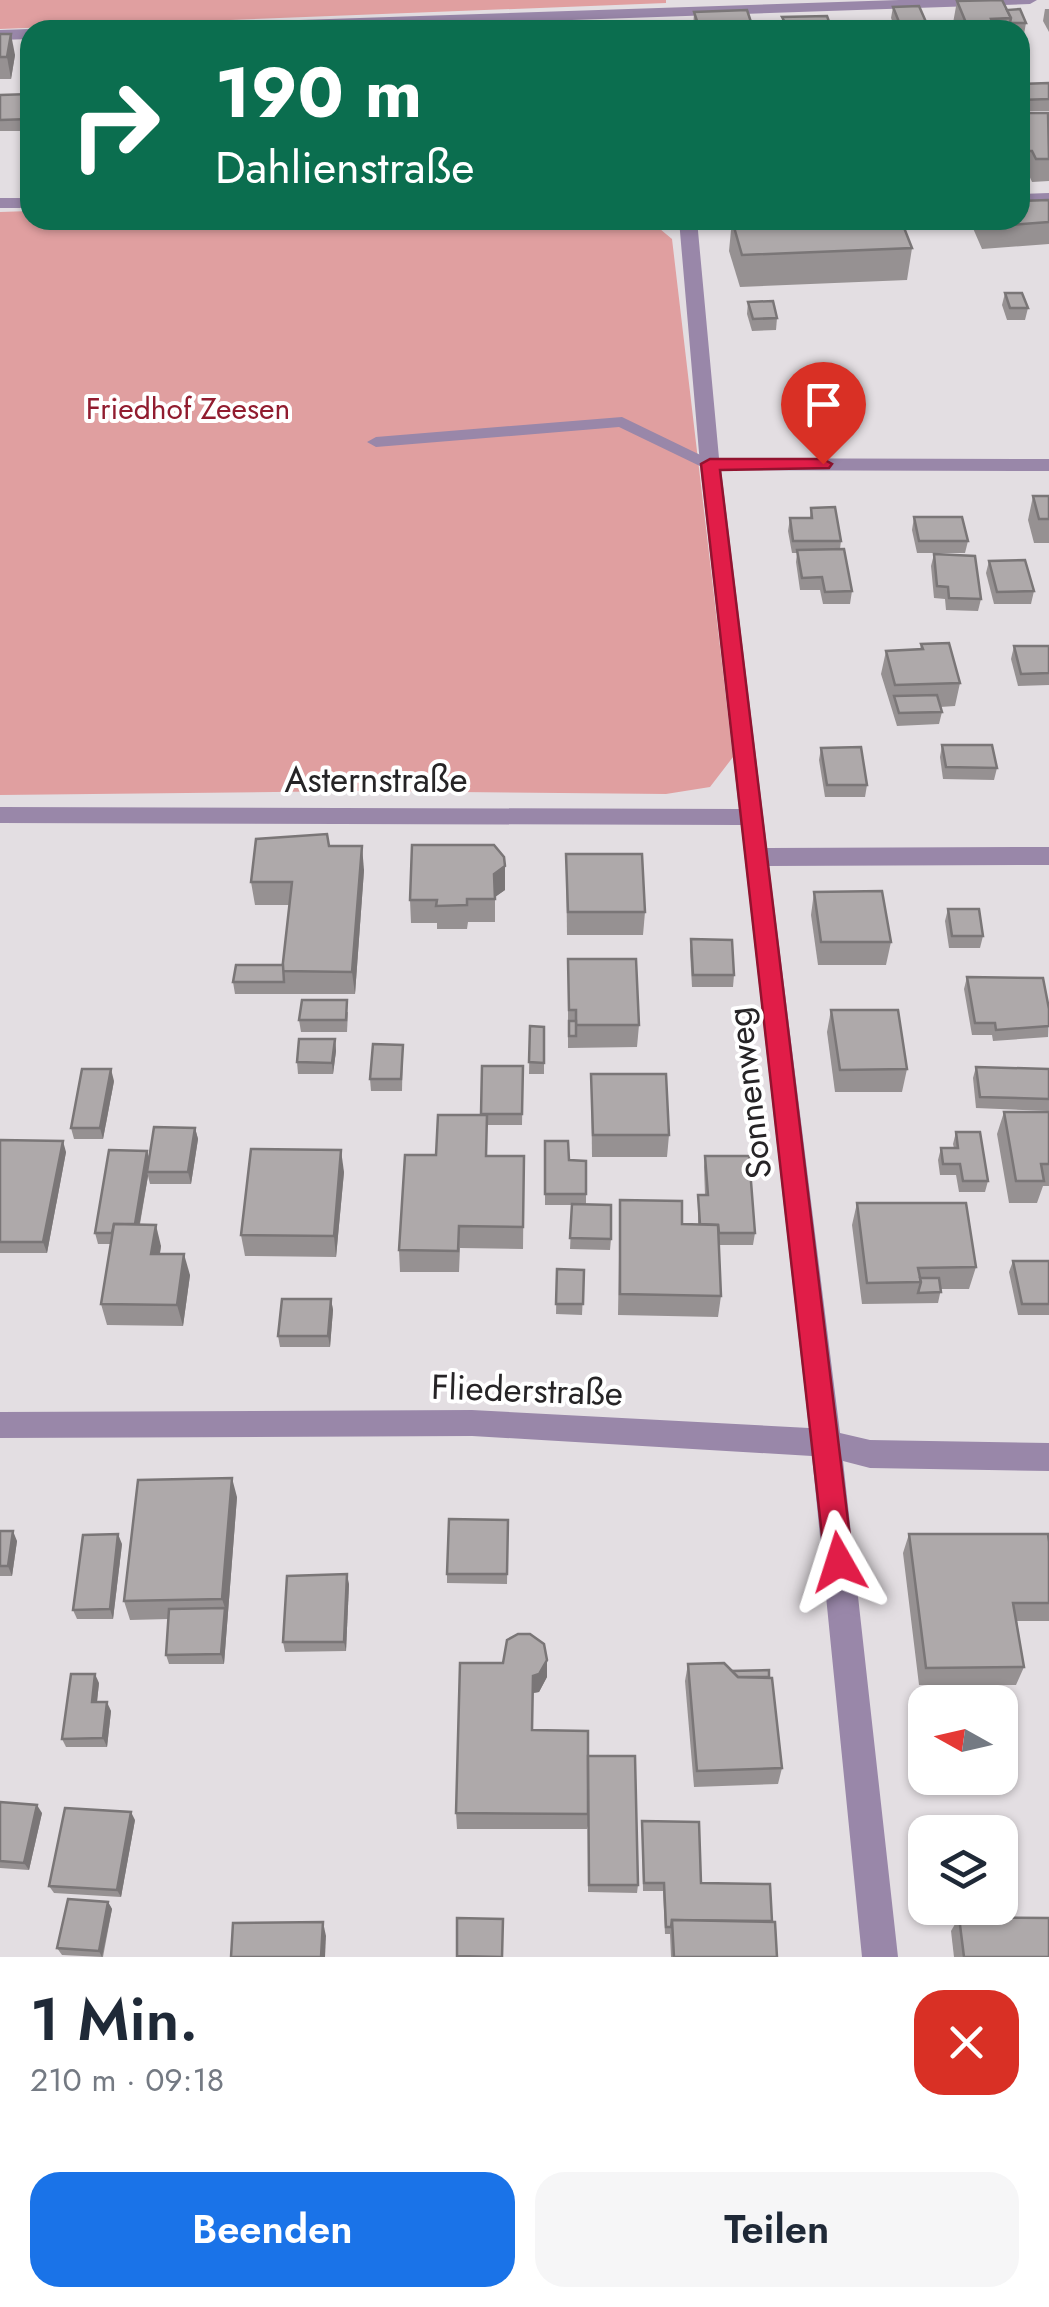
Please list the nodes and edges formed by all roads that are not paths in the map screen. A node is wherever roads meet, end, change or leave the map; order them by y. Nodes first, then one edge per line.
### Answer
1 (1030, 0) edge
2 (630, 20) edge
3 (689, 230) edge
4 (376, 442) dead end
5 (710, 464) junction
6 (1049, 465) edge
7 (0, 816) edge
8 (752, 816) junction
9 (1049, 856) edge
10 (757, 858) junction
11 (0, 1425) edge
12 (826, 1443) junction
13 (1049, 1457) edge
14 (880, 1957) edge

1 - 2 street
3 - 5 street, Sonnenweg
4 - 5 lane
5 - 6 street
5 - 8 street, Sonnenweg
7 - 8 street, Asternstraße
8 - 10 street, Sonnenweg
9 - 10 street
10 - 12 street, Sonnenweg
11 - 12 street, Fliederstraße
12 - 13 street, Fliederstraße
12 - 14 street, Sonnenweg

